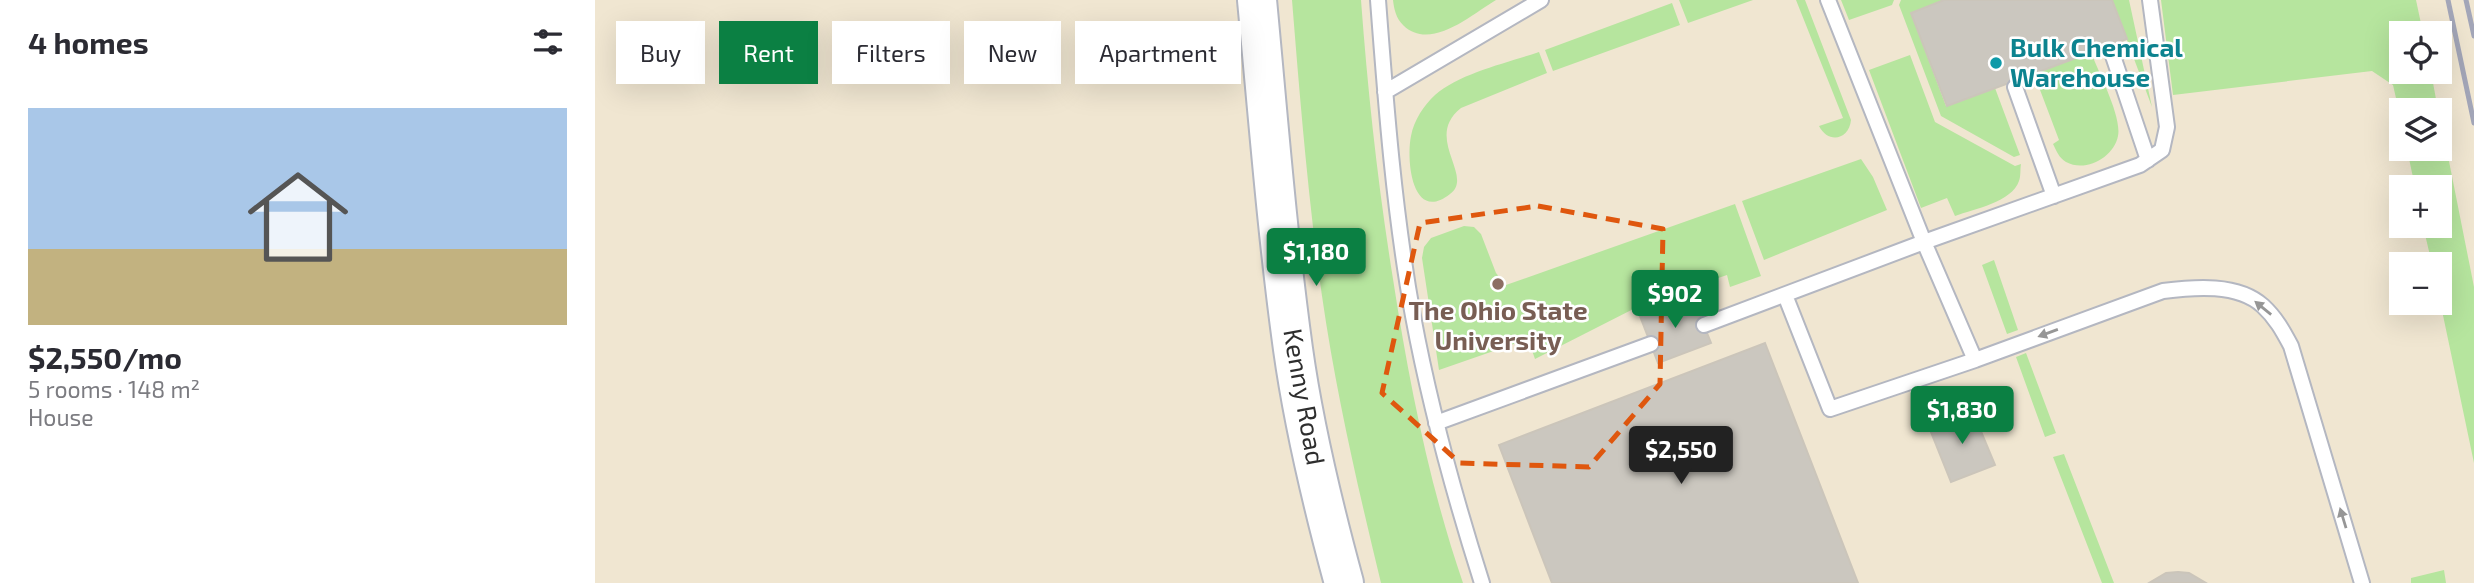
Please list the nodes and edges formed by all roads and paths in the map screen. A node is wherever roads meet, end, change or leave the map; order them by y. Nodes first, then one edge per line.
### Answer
1 (1257, 0) edge
2 (1378, 0) edge
3 (1541, 0) edge
4 (1828, 0) edge
5 (2151, 0) edge
6 (2112, 53) dead end
7 (2015, 87) dead end
8 (1385, 92) junction
9 (2148, 160) junction
10 (2054, 196) junction
11 (1924, 242) junction
12 (1785, 295) junction
13 (1704, 325) dead end
14 (1651, 344) dead end
15 (1975, 360) junction
16 (1436, 423) junction
17 (1344, 583) edge
18 (1482, 583) edge
19 (2362, 583) edge

1 - 17 main road, Kenny Road
2 - 8 lane
3 - 8 lane
4 - 11 lane
5 - 9 lane
6 - 9 lane
7 - 10 lane
8 - 16 lane
9 - 10 lane
10 - 11 lane
11 - 12 lane
11 - 15 lane
12 - 13 lane
12 - 15 lane
14 - 16 lane
19 -> 15 lane
16 - 18 lane

